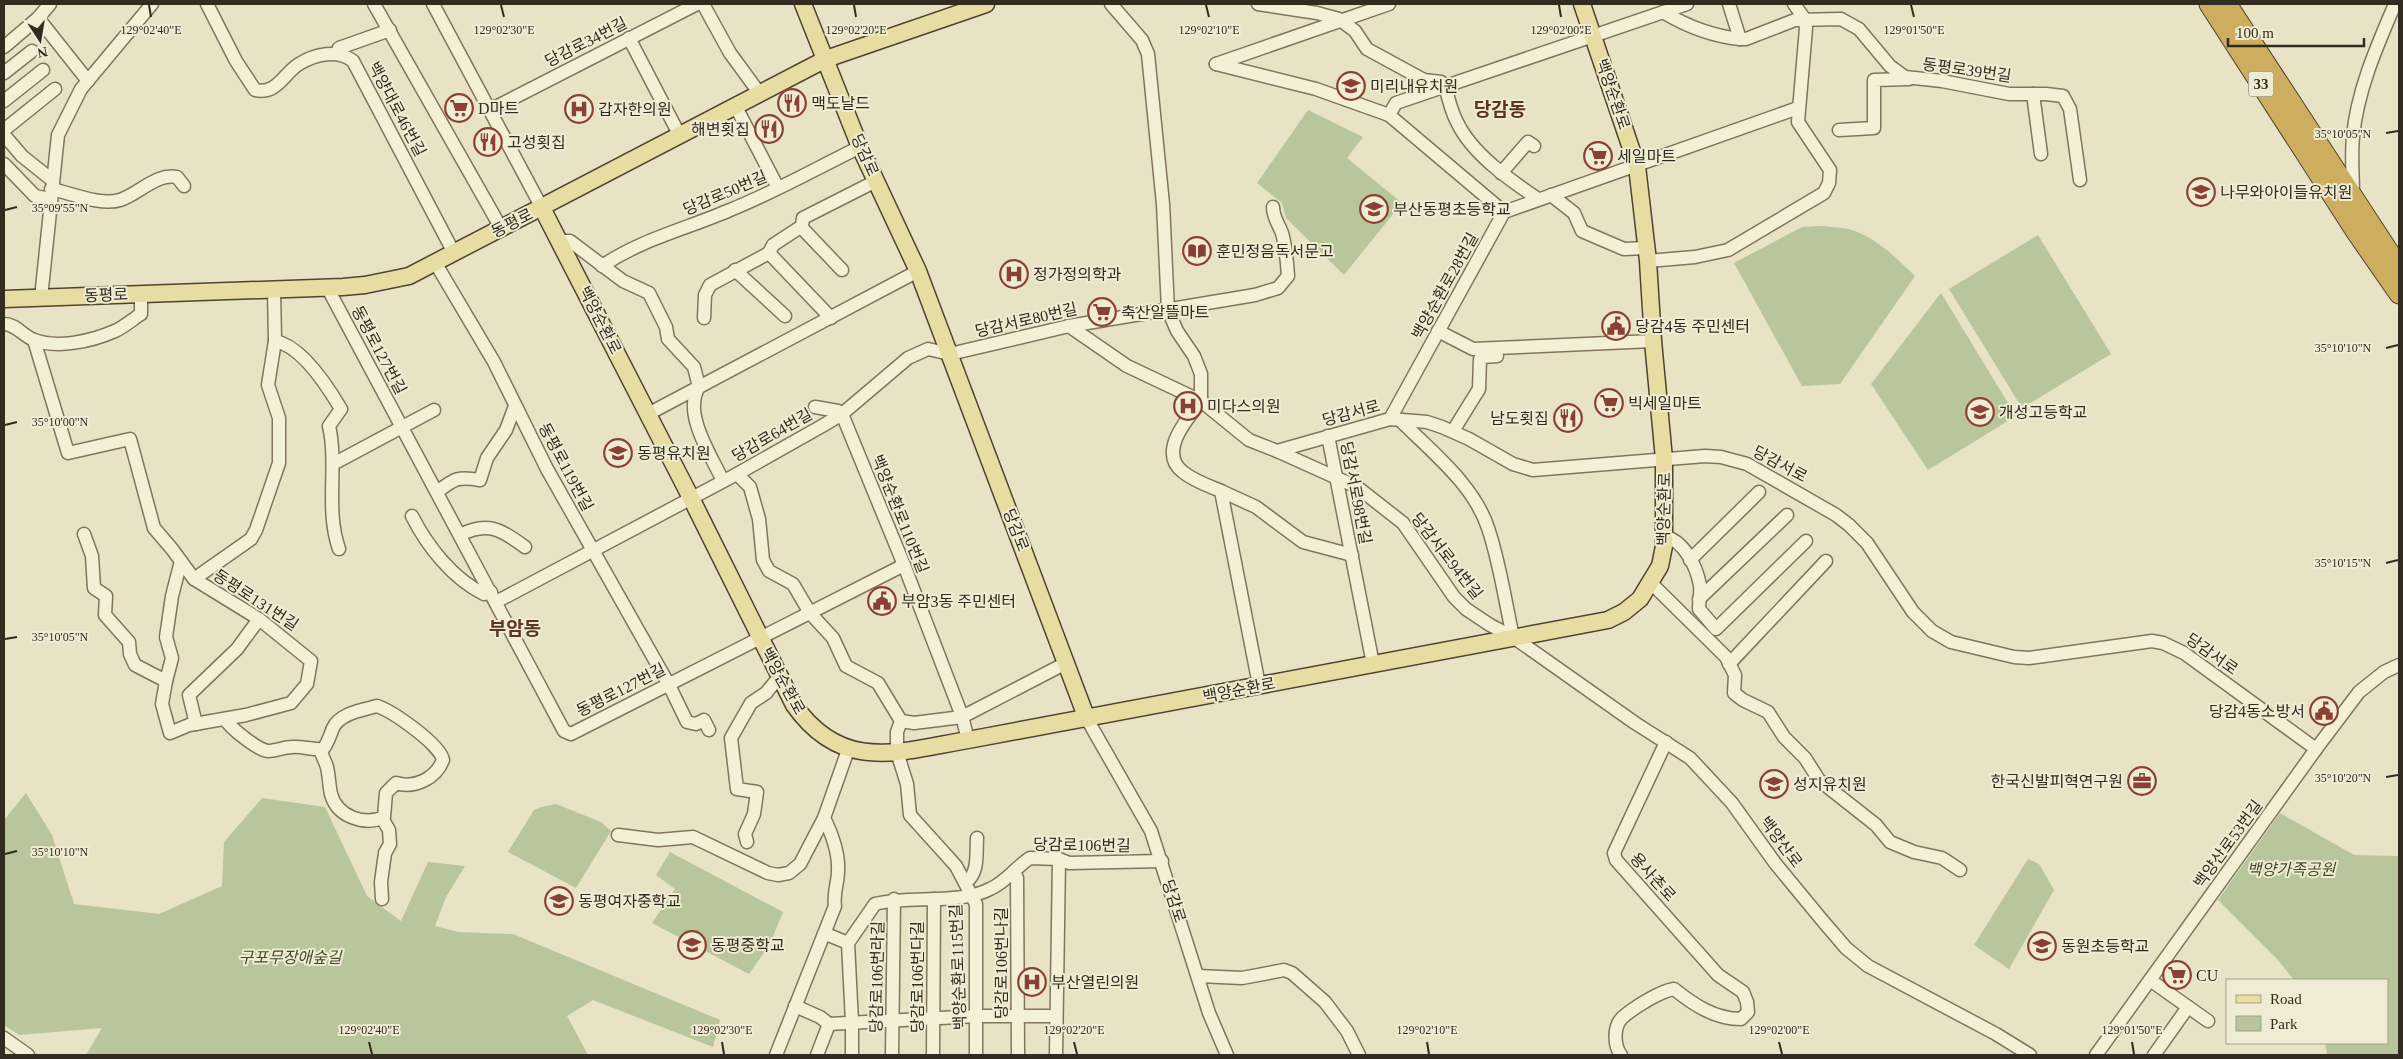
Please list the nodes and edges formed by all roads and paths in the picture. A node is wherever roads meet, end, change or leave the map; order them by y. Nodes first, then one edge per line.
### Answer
1 (50, 4) edge
2 (152, 4) edge
3 (207, 4) edge
4 (374, 4) edge
5 (433, 4) edge
6 (697, 4) edge
7 (703, 4) edge
8 (803, 4) edge
9 (986, 4) edge
10 (1110, 4) edge
11 (1258, 4) edge
12 (1389, 4) edge
13 (1582, 4) edge
14 (1687, 4) edge
15 (1729, 4) edge
16 (1794, 4) edge
17 (2209, 4) edge
18 (2227, 4) edge
19 (2395, 4) edge
20 (1662, 12) junction
21 (38, 18) junction
22 (1804, 18) junction
23 (1341, 21) junction
24 (390, 30) junction
25 (1593, 36) junction
26 (629, 38) junction
27 (1740, 39) junction
28 (4, 47) edge
29 (32, 51) dead end
30 (337, 53) junction
31 (826, 59) junction
32 (43, 70) dead end
33 (4, 73) edge
34 (1914, 79) junction
35 (88, 81) junction
36 (1445, 85) junction
37 (54, 89) dead end
38 (760, 94) junction
39 (2033, 94) junction
40 (4, 101) edge
41 (736, 107) junction
42 (1798, 108) junction
43 (490, 110) junction
44 (1389, 115) junction
45 (4, 130) edge
46 (1839, 130) dead end
47 (4, 135) edge
48 (680, 136) junction
49 (1534, 146) dead end
50 (860, 147) junction
51 (2041, 154) dead end
52 (2320, 159) junction
53 (4, 164) edge
54 (1637, 166) junction
55 (1501, 173) junction
56 (2080, 180) dead end
57 (876, 181) junction
58 (184, 186) dead end
59 (778, 188) junction
60 (51, 189) junction
61 (1550, 195) junction
62 (2353, 196) junction
63 (1538, 200) junction
64 (1273, 207) dead end
65 (542, 208) junction
66 (1504, 212) junction
67 (801, 227) junction
68 (501, 228) junction
69 (559, 241) junction
70 (454, 253) junction
71 (769, 253) junction
72 (1647, 254) junction
73 (436, 264) junction
74 (602, 266) junction
75 (735, 270) junction
76 (842, 270) dead end
77 (918, 271) junction
78 (2396, 277) edge
79 (327, 288) junction
80 (274, 290) junction
81 (142, 294) junction
82 (41, 298) junction
83 (4, 299) edge
84 (1168, 310) junction
85 (785, 316) dead end
86 (704, 318) dead end
87 (831, 318) junction
88 (4, 324) edge
89 (1069, 326) junction
90 (1438, 331) junction
91 (34, 340) junction
92 (1652, 341) junction
93 (275, 342) junction
94 (950, 354) junction
95 (1544, 354) dead end
96 (699, 387) junction
97 (1201, 400) junction
98 (515, 406) junction
99 (815, 407) dead end
100 (434, 410) dead end
101 (648, 414) junction
102 (842, 414) junction
103 (1395, 420) junction
104 (401, 428) junction
105 (1454, 431) junction
106 (1328, 436) junction
107 (1277, 452) junction
108 (1664, 459) junction
109 (333, 464) junction
110 (738, 474) junction
111 (1336, 478) junction
112 (723, 481) junction
113 (437, 492) junction
114 (1221, 492) junction
115 (1759, 492) dead end
116 (691, 498) junction
117 (1787, 515) dead end
118 (412, 516) dead end
119 (84, 534) dead end
120 (460, 535) junction
121 (1664, 536) junction
122 (1806, 541) dead end
123 (525, 547) dead end
124 (339, 549) dead end
125 (593, 549) junction
126 (1352, 555) junction
127 (1690, 560) junction
128 (181, 561) junction
129 (1826, 561) dead end
130 (904, 565) junction
131 (194, 579) junction
132 (1651, 583) junction
133 (493, 597) junction
134 (1699, 599) junction
135 (810, 612) junction
136 (260, 619) junction
137 (759, 637) junction
138 (1513, 637) junction
139 (1066, 662) junction
140 (1373, 664) junction
141 (1729, 664) junction
142 (2399, 665) edge
143 (779, 677) junction
144 (166, 681) junction
145 (668, 684) junction
146 (1259, 685) junction
147 (962, 717) junction
148 (225, 719) junction
149 (1087, 719) junction
150 (902, 721) junction
151 (196, 724) junction
152 (709, 730) dead end
153 (968, 740) junction
154 (1666, 742) junction
155 (320, 749) junction
156 (2316, 749) junction
157 (848, 750) junction
158 (896, 752) junction
159 (382, 818) junction
160 (824, 818) junction
161 (618, 835) dead end
162 (977, 838) dead end
163 (747, 842) dead end
164 (1059, 859) junction
165 (1162, 861) junction
166 (1960, 870) dead end
167 (1014, 872) junction
168 (966, 882) junction
169 (973, 896) junction
170 (382, 899) dead end
171 (894, 899) junction
172 (934, 899) junction
173 (826, 934) junction
174 (848, 944) junction
175 (1198, 976) junction
176 (2150, 980) junction
177 (795, 1006) junction
178 (2188, 1008) junction
179 (1018, 1015) junction
180 (977, 1016) junction
181 (1056, 1016) junction
182 (933, 1019) junction
183 (893, 1021) junction
184 (2208, 1021) dead end
185 (852, 1022) junction
186 (829, 1024) junction
187 (4, 1038) edge
188 (28, 1055) edge
189 (776, 1055) edge
190 (817, 1055) edge
191 (852, 1055) edge
192 (892, 1055) edge
193 (933, 1055) edge
194 (976, 1055) edge
195 (1018, 1055) edge
196 (1056, 1055) edge
197 (1227, 1055) edge
198 (1359, 1055) edge
199 (1621, 1055) edge
200 (2030, 1055) edge
201 (2096, 1055) edge
202 (2154, 1055) edge

1 - 21 street
2 - 35 street
3 - 30 street
4 - 24 street
5 - 43 street
6 - 26 street, 당감로34번길
7 - 38 street
8 - 31 main road, 당감로
9 - 31 main road, 동평로
10 - 84 street
11 - 23 street
12 - 23 street
13 - 25 main road, 백양순환로
14 - 20 street
15 - 27 street
16 - 22 street
17 - 52 highway, 33
18 - 52 highway, 33
19 - 62 street
20 - 25 street
20 - 27 street
21 - 28 street
21 - 35 street
22 - 27 street, 동평로39번길
22 - 34 street, 동평로39번길
22 - 42 street
23 - 36 street
23 - 44 street
24 - 30 street
24 - 68 street
25 - 36 street
25 - 54 main road, 백양순환로
26 - 43 street, 당감로34번길
26 - 48 street
29 - 33 street
30 - 70 street, 백양대로46번길
31 - 38 main road, 동평로
31 - 50 main road, 당감로
32 - 40 street
34 - 39 street, 동평로39번길
34 - 46 street
35 - 60 street
36 - 44 street
36 - 55 street
37 - 45 street
38 - 41 main road, 동평로
39 - 51 street
39 - 56 street, 동평로39번길
41 - 48 main road, 동평로
41 - 59 street
42 - 54 street
42 - 72 street
43 - 65 street
44 - 66 street
47 - 60 street
48 - 65 main road, 동평로
49 - 55 street
50 - 57 main road, 당감로
50 - 59 street, 당감로50번길
52 - 62 highway, 33
52 - 78 highway, 33
53 - 60 street
54 - 61 street
54 - 72 main road, 백양순환로
55 - 63 street
57 - 67 street
57 - 77 main road, 당감로
58 - 60 street
59 - 74 street, 당감로50번길
60 - 82 street
61 - 63 street
61 - 72 street
62 - 78 highway, 33
63 - 66 street
64 - 84 street
65 - 68 main road, 동평로
65 - 69 main road, 백양순환로
66 - 90 street, 백양순환로28번길
67 - 71 street
67 - 76 street
68 - 70 main road, 동평로
69 - 74 street
69 - 101 main road, 백양순환로
70 - 73 main road, 동평로
71 - 75 street
71 - 87 street
72 - 92 main road, 백양순환로
73 - 79 main road, 동평로
73 - 98 street, 동평로119번길
74 - 96 street
75 - 85 street
75 - 86 street
77 - 87 street
77 - 94 main road, 당감로
79 - 80 main road, 동평로
79 - 104 street, 동평로127번길
80 - 81 main road, 동평로
80 - 93 street
81 - 82 main road, 동평로
81 - 91 street
82 - 83 main road, 동평로
84 - 89 street, 당감서로80번길
84 - 97 street
87 - 96 street
88 - 91 street
89 - 94 street, 당감서로80번길
89 - 97 street
90 - 92 street
90 - 103 street, 백양순환로28번길
91 - 128 street, 동평로131번길
92 - 108 main road, 백양순환로
93 - 109 street
93 - 131 street
94 - 102 street, 당감로64번길
94 - 139 main road, 당감로
95 - 105 street
96 - 101 street
96 - 112 street
97 - 107 street
97 - 114 street, 당감서로98번길
98 - 113 street
98 - 125 street, 동평로119번길
99 - 102 street
100 - 104 street
101 - 116 main road, 백양순환로
102 - 110 street, 당감로64번길
102 - 130 street, 백양순환로110번길
103 - 105 street, 당감서로
103 - 106 street, 당감서로
103 - 138 street
104 - 109 street
104 - 113 street, 동평로127번길
105 - 108 street, 당감서로
106 - 107 street, 당감서로
106 - 111 street, 당감서로98번길
107 - 111 street, 당감서로94번길
108 - 121 main road, 백양순환로
108 - 156 street, 당감서로
109 - 124 street
110 - 112 street, 당감로64번길
110 - 135 street
111 - 126 street, 당감서로98번길
111 - 138 street, 당감서로94번길
112 - 116 street, 당감로64번길
113 - 120 street, 동평로127번길
114 - 126 street, 당감서로98번길
114 - 146 street
115 - 127 street
116 - 125 street, 당감로64번길
116 - 137 main road, 백양순환로
117 - 134 street
118 - 133 street
119 - 144 street
120 - 123 street
120 - 133 street, 동평로127번길
121 - 127 street
121 - 132 main road, 백양순환로
122 - 134 street
125 - 133 street, 당감로64번길
125 - 145 street, 동평로119번길
126 - 140 street, 당감서로98번길
127 - 134 street
128 - 131 street, 동평로131번길
128 - 144 street
129 - 141 street
130 - 135 street, 동평로127번길
130 - 147 street, 백양순환로110번길
131 - 136 street, 동평로131번길
132 - 138 main road, 백양순환로
132 - 141 street
133 - 145 street, 동평로127번길
135 - 137 street, 동평로127번길
135 - 150 street
136 - 148 street, 동평로131번길
136 - 151 street
137 - 143 main road, 백양순환로
137 - 145 street, 동평로127번길
138 - 140 main road, 백양순환로
138 - 154 street, 백양산로
139 - 147 street
139 - 149 main road, 당감로
140 - 146 main road, 백양순환로
141 - 166 street
142 - 156 street, 백양산로53번길
143 - 157 main road, 백양순환로
143 - 163 street
144 - 151 street, 동평로131번길
145 - 152 street, 동평로119번길
146 - 149 main road, 백양순환로
147 - 150 street
147 - 153 street, 백양순환로110번길
148 - 151 street, 동평로131번길
148 - 155 street
149 - 153 main road, 백양순환로
149 - 165 street, 당감로
150 - 158 street
153 - 158 main road, 백양순환로
154 - 199 street, 용사촌로
154 - 200 street, 백양산로
155 - 159 street
155 - 159 street
156 - 176 street, 백양산로53번길
157 - 158 main road, 백양순환로
157 - 160 street
158 - 168 street, 백양순환로115번길
159 - 170 street
160 - 161 street
160 - 173 street
162 - 168 street
164 - 165 street, 당감로106번길
164 - 167 street, 당감로106번길
164 - 181 street
165 - 175 street, 당감로
167 - 169 street, 당감로106번길
167 - 179 street, 당감로106번나길
168 - 169 street, 백양순환로115번길
169 - 172 street, 당감로106번길
169 - 180 street, 백양순환로115번길
171 - 172 street, 당감로106번길
171 - 174 street, 당감로106번길
171 - 183 street, 당감로106번라길
172 - 182 street, 당감로106번다길
173 - 174 street
173 - 177 street
174 - 185 street
175 - 197 street, 당감로
175 - 198 street
176 - 178 street
176 - 201 street, 백양산로53번길
177 - 186 street
177 - 189 street
178 - 184 street
178 - 202 street
179 - 180 street
179 - 181 street
179 - 195 street, 당감로106번나길
180 - 182 street
180 - 194 street, 백양순환로115번길
181 - 196 street
182 - 183 street
182 - 193 street, 당감로106번다길
183 - 185 street
183 - 192 street, 당감로106번라길
185 - 186 street
185 - 191 street
186 - 190 street
187 - 188 street

